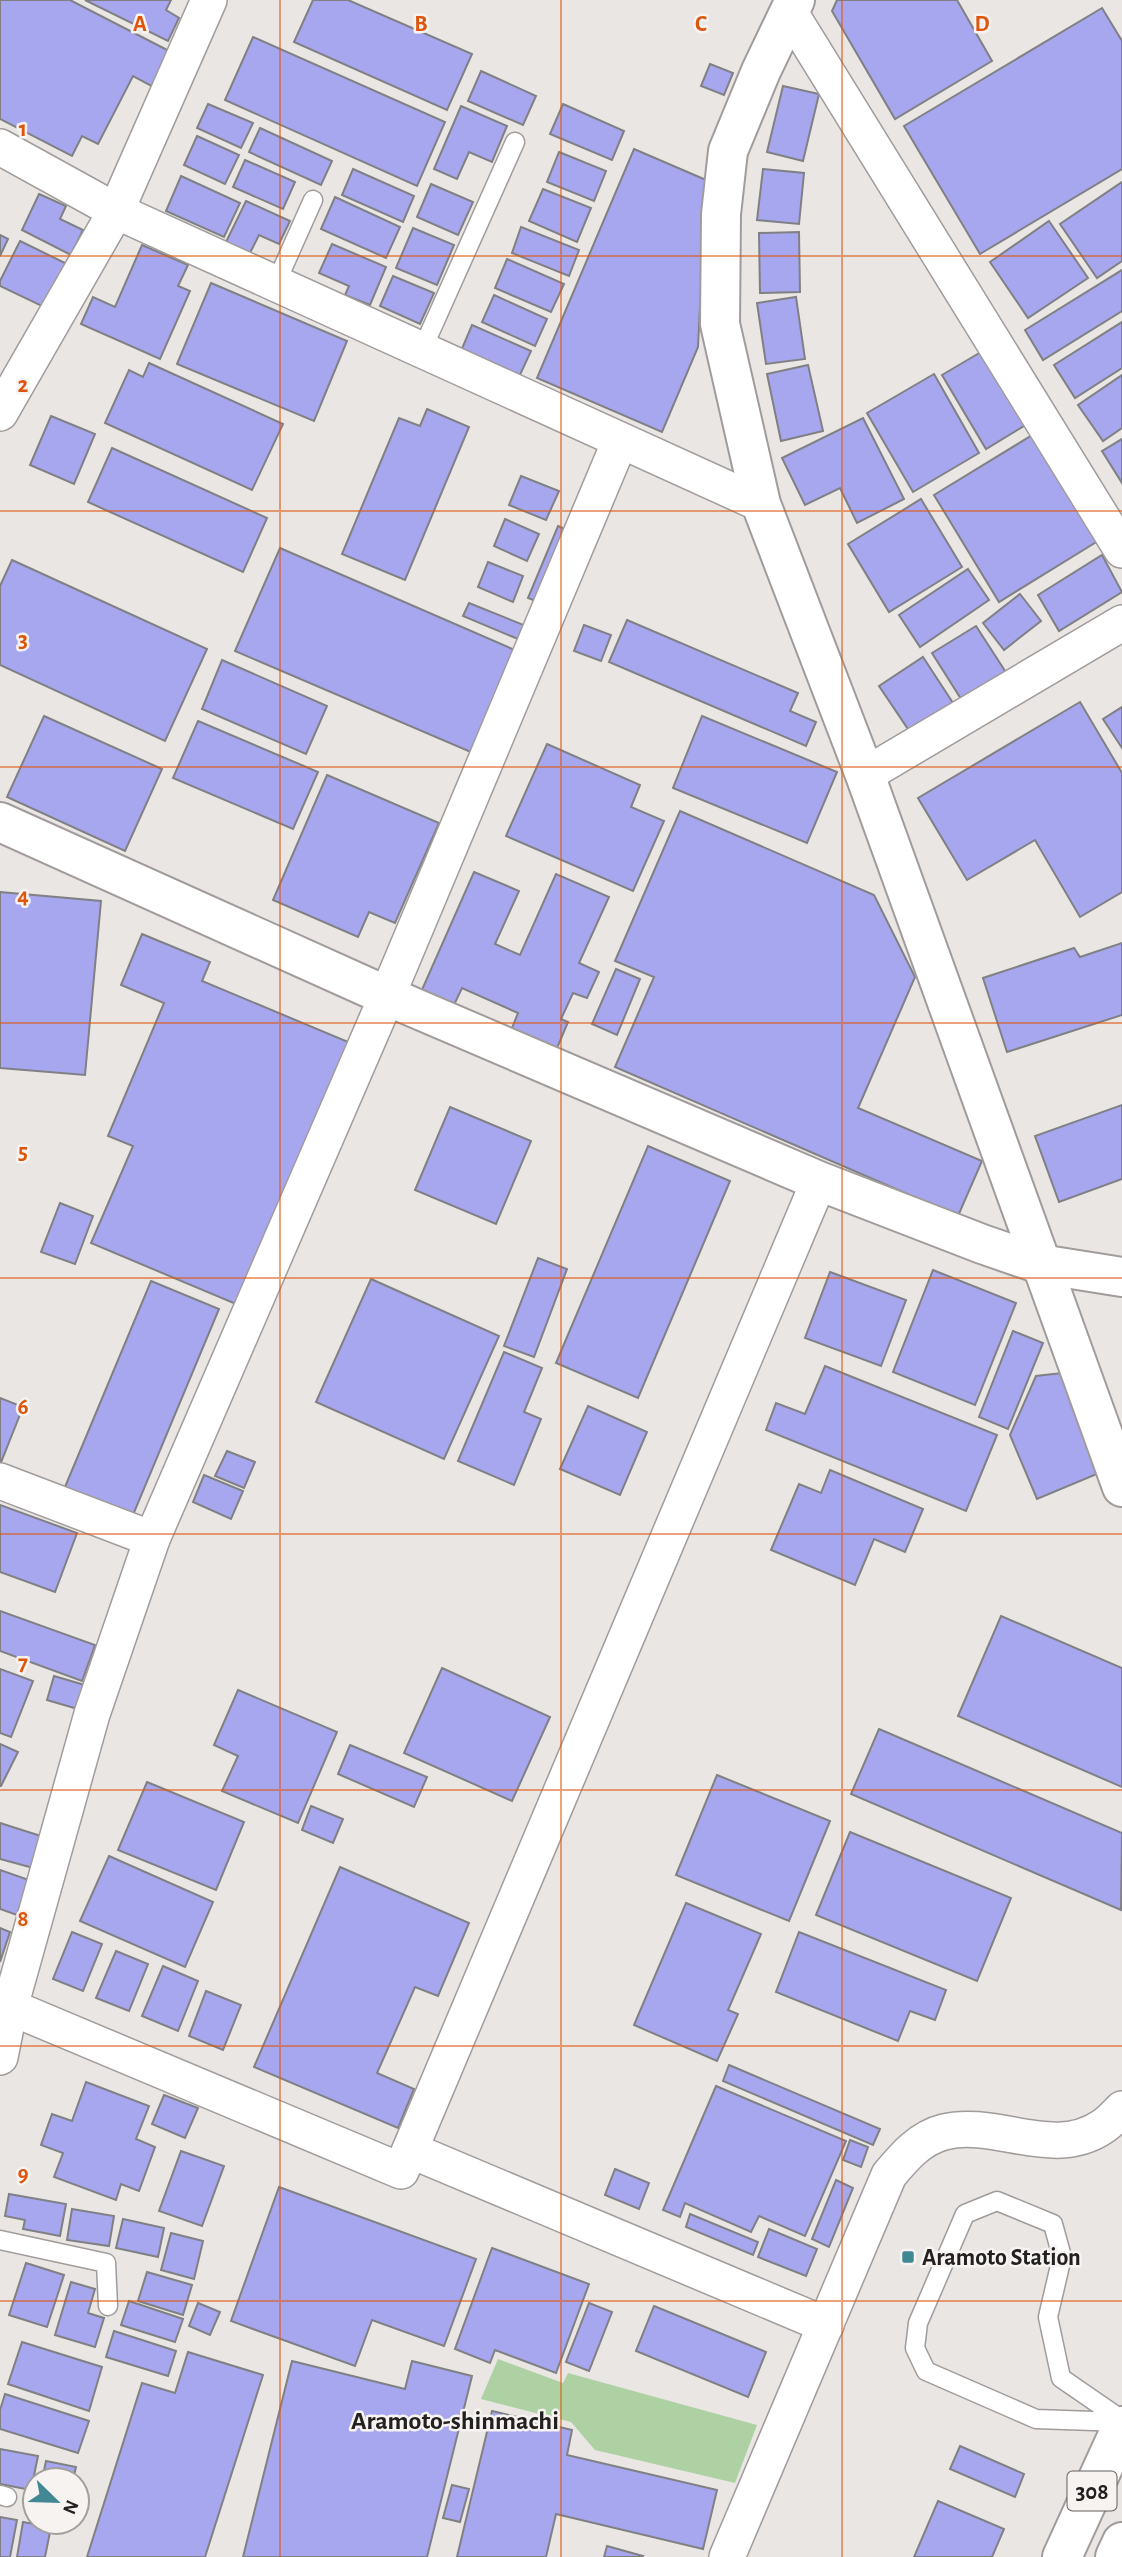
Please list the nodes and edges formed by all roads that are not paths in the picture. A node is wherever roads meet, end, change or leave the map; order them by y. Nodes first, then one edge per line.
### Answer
1 (209, 0) edge
2 (792, 6) edge
3 (516, 142) dead end
4 (0, 147) edge
5 (313, 200) dead end
6 (116, 211) junction
7 (276, 283) junction
8 (422, 350) junction
9 (0, 413) edge
10 (620, 441) junction
11 (761, 504) junction
12 (1122, 550) edge
13 (1122, 623) edge
14 (865, 775) junction
15 (0, 822) edge
16 (387, 996) junction
17 (819, 1181) junction
18 (1041, 1264) junction
19 (1122, 1276) edge
20 (0, 1481) edge
21 (1122, 1487) edge
22 (152, 1539) junction
23 (5, 2006) edge
24 (0, 2057) edge
25 (1122, 2109) edge
26 (410, 2150) junction
27 (0, 2240) edge
28 (108, 2306) dead end
29 (826, 2325) junction
30 (1122, 2423) edge
31 (1122, 2542) edge
32 (727, 2557) edge
33 (1062, 2557) edge
34 (1115, 2557) edge

1 - 6 street
2 - 11 main road
2 - 12 street
3 - 8 lane
4 - 6 street
5 - 7 lane
6 - 7 street
6 - 9 street
7 - 8 street
8 - 10 street
10 - 11 street
10 - 16 street
11 - 14 main road
13 - 14 street
14 - 18 main road
15 - 16 main road
16 - 17 main road
16 - 22 street
17 - 18 main road
17 - 26 street
18 - 19 main road
18 - 21 main road
20 - 22 street
22 - 23 street
23 - 24 street
23 - 26 street
25 - 29 street
26 - 29 street
27 - 28 lane
29 - 32 street
30 - 30 lane
30 - 33 main road, 308
31 - 34 main road

